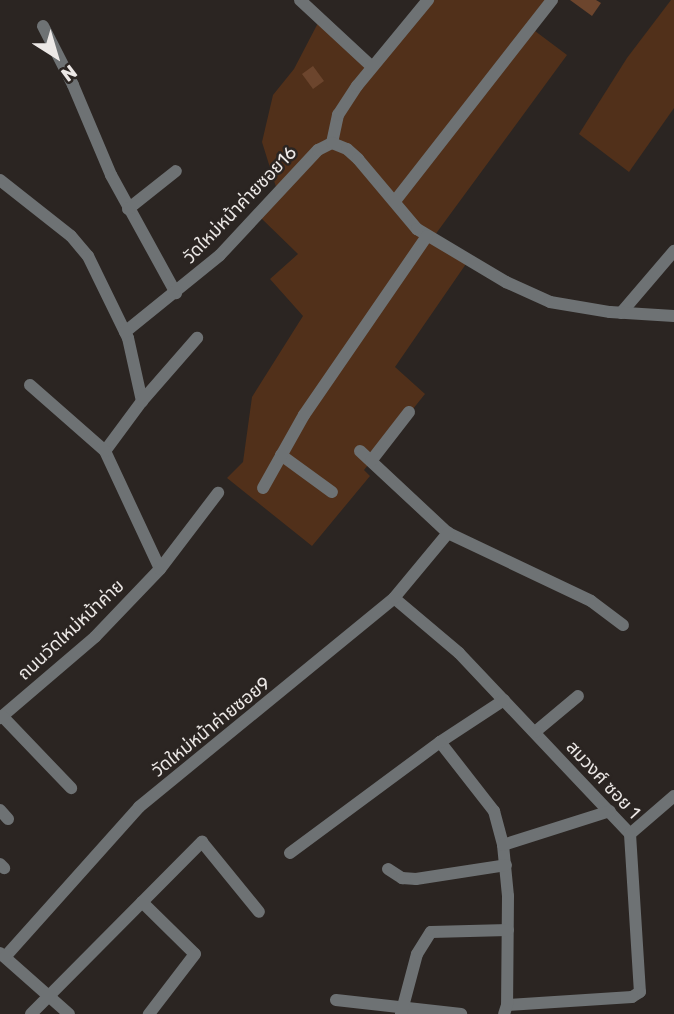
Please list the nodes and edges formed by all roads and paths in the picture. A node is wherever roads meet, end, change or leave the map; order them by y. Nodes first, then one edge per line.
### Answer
1 (300, 0) edge
2 (428, 0) edge
3 (552, 0) edge
4 (43, 26) dead end
5 (372, 66) junction
6 (332, 143) junction
7 (176, 171) dead end
8 (0, 180) edge
9 (395, 201) junction
10 (128, 209) junction
11 (428, 236) junction
12 (674, 251) edge
13 (176, 293) junction
14 (621, 313) junction
15 (674, 316) edge
16 (124, 332) junction
17 (197, 338) dead end
18 (30, 385) dead end
19 (142, 401) junction
20 (409, 412) dead end
21 (105, 451) junction
22 (360, 451) dead end
23 (281, 455) junction
24 (371, 461) junction
25 (263, 488) dead end
26 (332, 492) dead end
27 (218, 493) dead end
28 (448, 533) junction
29 (160, 569) junction
30 (394, 598) junction
31 (623, 625) dead end
32 (578, 696) dead end
33 (504, 700) junction
34 (1, 717) edge
35 (535, 732) junction
36 (440, 742) junction
37 (71, 788) dead end
38 (674, 796) edge
39 (610, 811) junction
40 (630, 834) junction
41 (503, 845) junction
42 (290, 853) dead end
43 (506, 865) junction
44 (388, 869) dead end
45 (142, 902) junction
46 (259, 912) dead end
47 (508, 930) junction
48 (2, 955) edge
49 (48, 996) junction
50 (336, 1000) dead end
51 (580, 1007) edge
52 (348, 1009) edge
53 (505, 1010) edge
54 (402, 1011) edge
55 (30, 1014) edge
56 (69, 1014) edge
57 (149, 1014) edge
58 (461, 1014) edge

1 - 5 street
2 - 5 street
3 - 9 street
4 - 10 street
5 - 6 street
6 - 9 street
6 - 13 street, วัดใหม่หน้าค่ายซอย16
7 - 10 street
8 - 16 street
9 - 11 street
10 - 13 street
11 - 14 street
11 - 23 street
12 - 14 street
13 - 16 street, วัดใหม่หน้าค่ายซอย16
14 - 15 street
16 - 19 street
17 - 19 street
18 - 21 street
19 - 21 street
20 - 24 street
21 - 29 street
22 - 24 street
23 - 25 street
23 - 26 street
24 - 28 street
27 - 29 street, ถนนวัดใหม่หน้าค่าย
28 - 30 street, วัดใหม่หน้าค่ายซอย9
28 - 31 street
29 - 34 street, ถนนวัดใหม่หน้าค่าย
30 - 33 street, สมวงศ์ ซอย 1
30 - 48 street, วัดใหม่หน้าค่ายซอย9
32 - 35 street
33 - 35 street, สมวงศ์ ซอย 1
33 - 36 street
34 - 37 street
35 - 39 street, สมวงศ์ ซอย 1
36 - 41 street
36 - 42 street
38 - 40 street
39 - 40 street, สมวงศ์ ซอย 1
39 - 41 street
40 - 51 street, สมวงศ์ ซอย 1
41 - 43 street
43 - 44 street
43 - 47 street
45 - 46 street
45 - 49 street
45 - 57 street
47 - 53 street
47 - 54 street
48 - 49 street
49 - 55 street
49 - 56 street
50 - 52 street
51 - 53 street, สมวงศ์ ซอย 1
52 - 54 street
54 - 58 street

